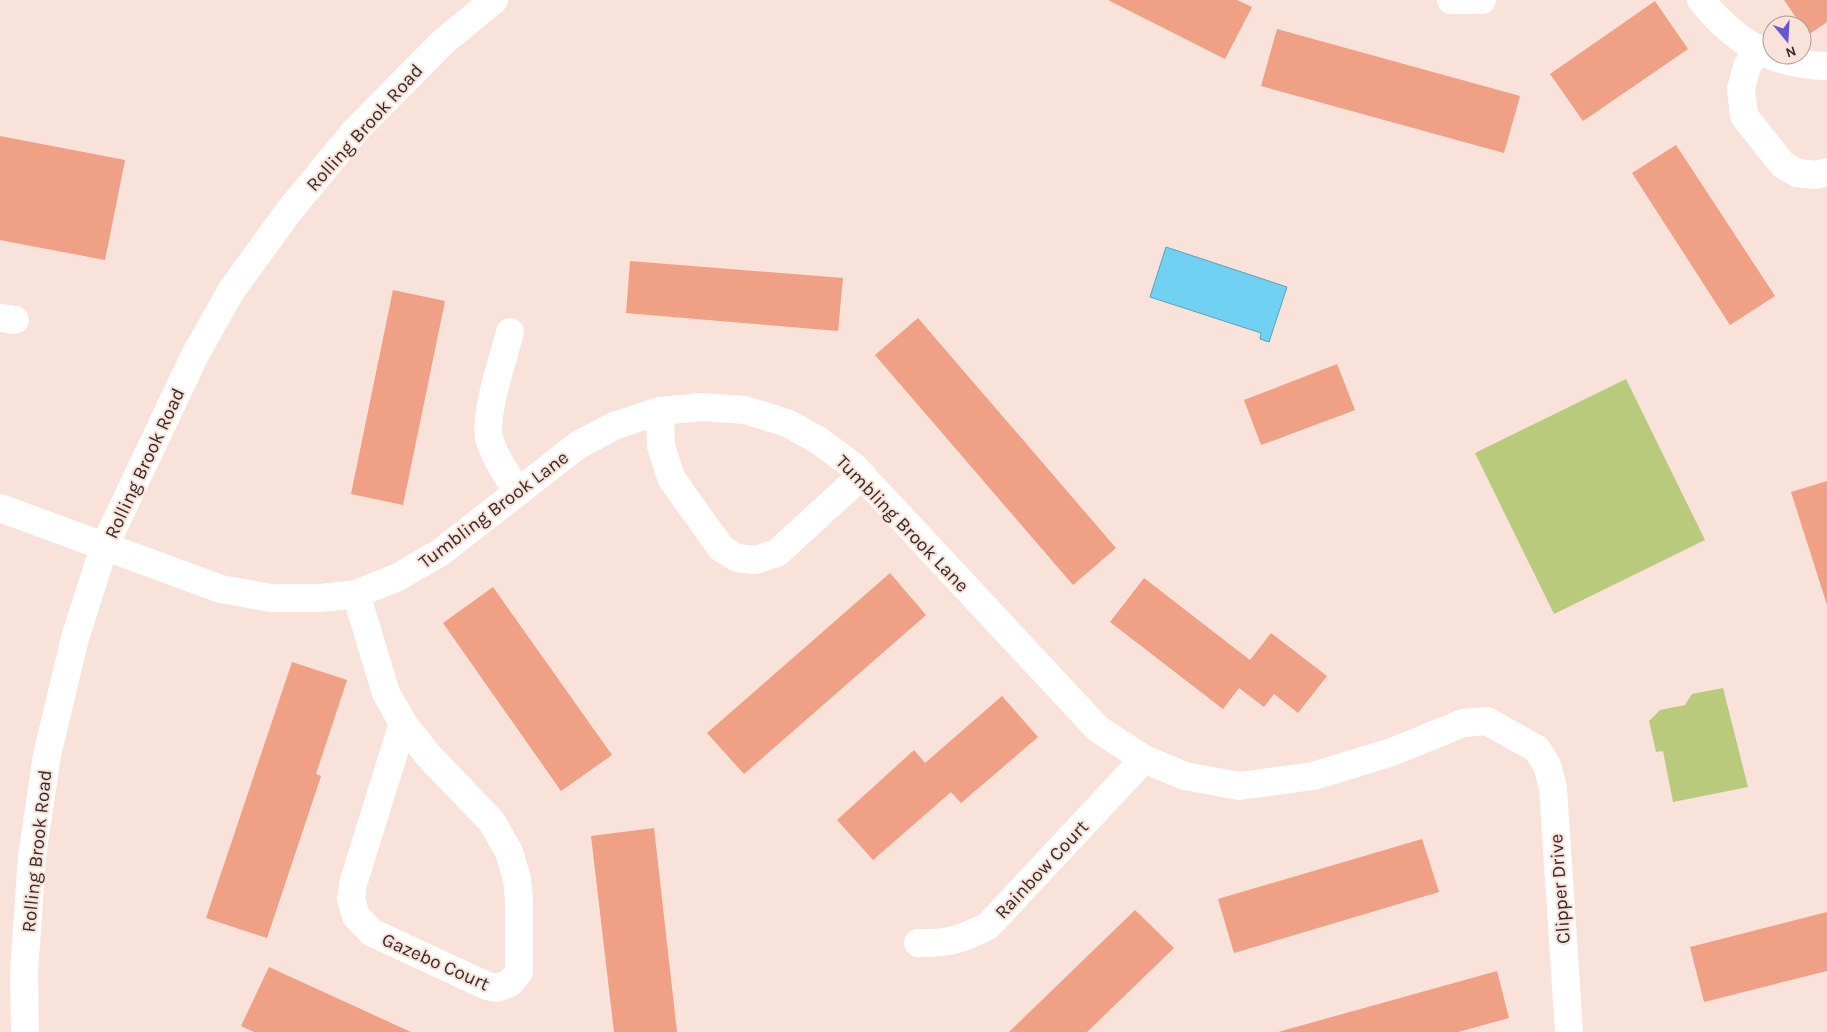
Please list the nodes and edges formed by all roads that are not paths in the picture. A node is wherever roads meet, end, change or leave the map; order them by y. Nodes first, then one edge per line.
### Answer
1 (494, 0) edge
2 (1452, 0) edge
3 (1482, 0) edge
4 (1701, 0) edge
5 (1757, 50) junction
6 (1827, 66) edge
7 (1827, 172) edge
8 (510, 332) dead end
9 (660, 411) junction
10 (862, 475) junction
11 (518, 492) junction
12 (0, 508) edge
13 (104, 547) junction
14 (356, 594) junction
15 (403, 723) junction
16 (1536, 749) joint
17 (1144, 759) junction
18 (918, 943) dead end
19 (25, 1032) edge
20 (1569, 1032) edge

1 - 13 street, Rolling Brook Road
2 - 3 street
4 - 5 street
5 - 6 street
5 - 7 street
8 - 11 street
9 - 10 street, Tumbling Brook Lane
9 - 10 street
9 - 11 street, Tumbling Brook Lane
10 - 17 street, Tumbling Brook Lane
11 - 14 street, Tumbling Brook Lane
12 - 13 street, Tumbling Brook Lane
13 - 14 street, Tumbling Brook Lane
13 - 19 street, Rolling Brook Road
14 - 15 street, Gazebo Court
15 - 15 street, Gazebo Court
16 - 17 street, Tumbling Brook Lane
16 - 20 street, Clipper Drive
17 - 18 street, Rainbow Court

